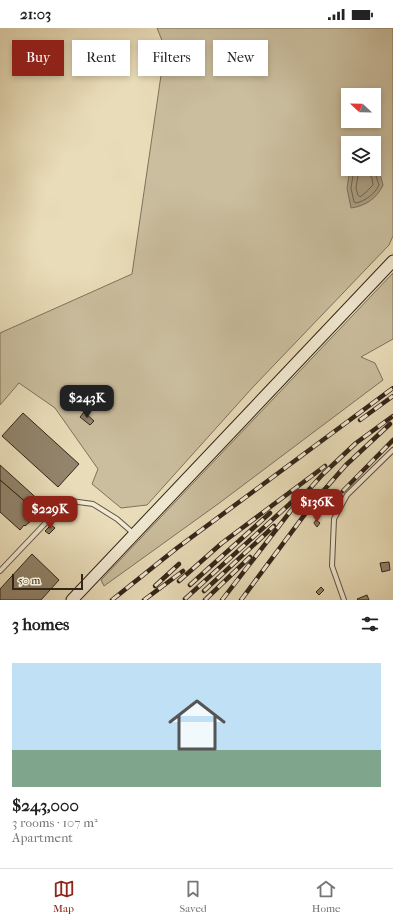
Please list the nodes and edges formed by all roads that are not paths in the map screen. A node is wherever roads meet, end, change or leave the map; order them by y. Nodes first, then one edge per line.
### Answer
1 (393, 260) edge
2 (393, 450) edge
3 (135, 535) junction
4 (0, 571) edge
5 (72, 600) edge
6 (344, 600) edge

1 - 3 street
2 - 6 lane
3 - 4 lane
3 - 5 street

